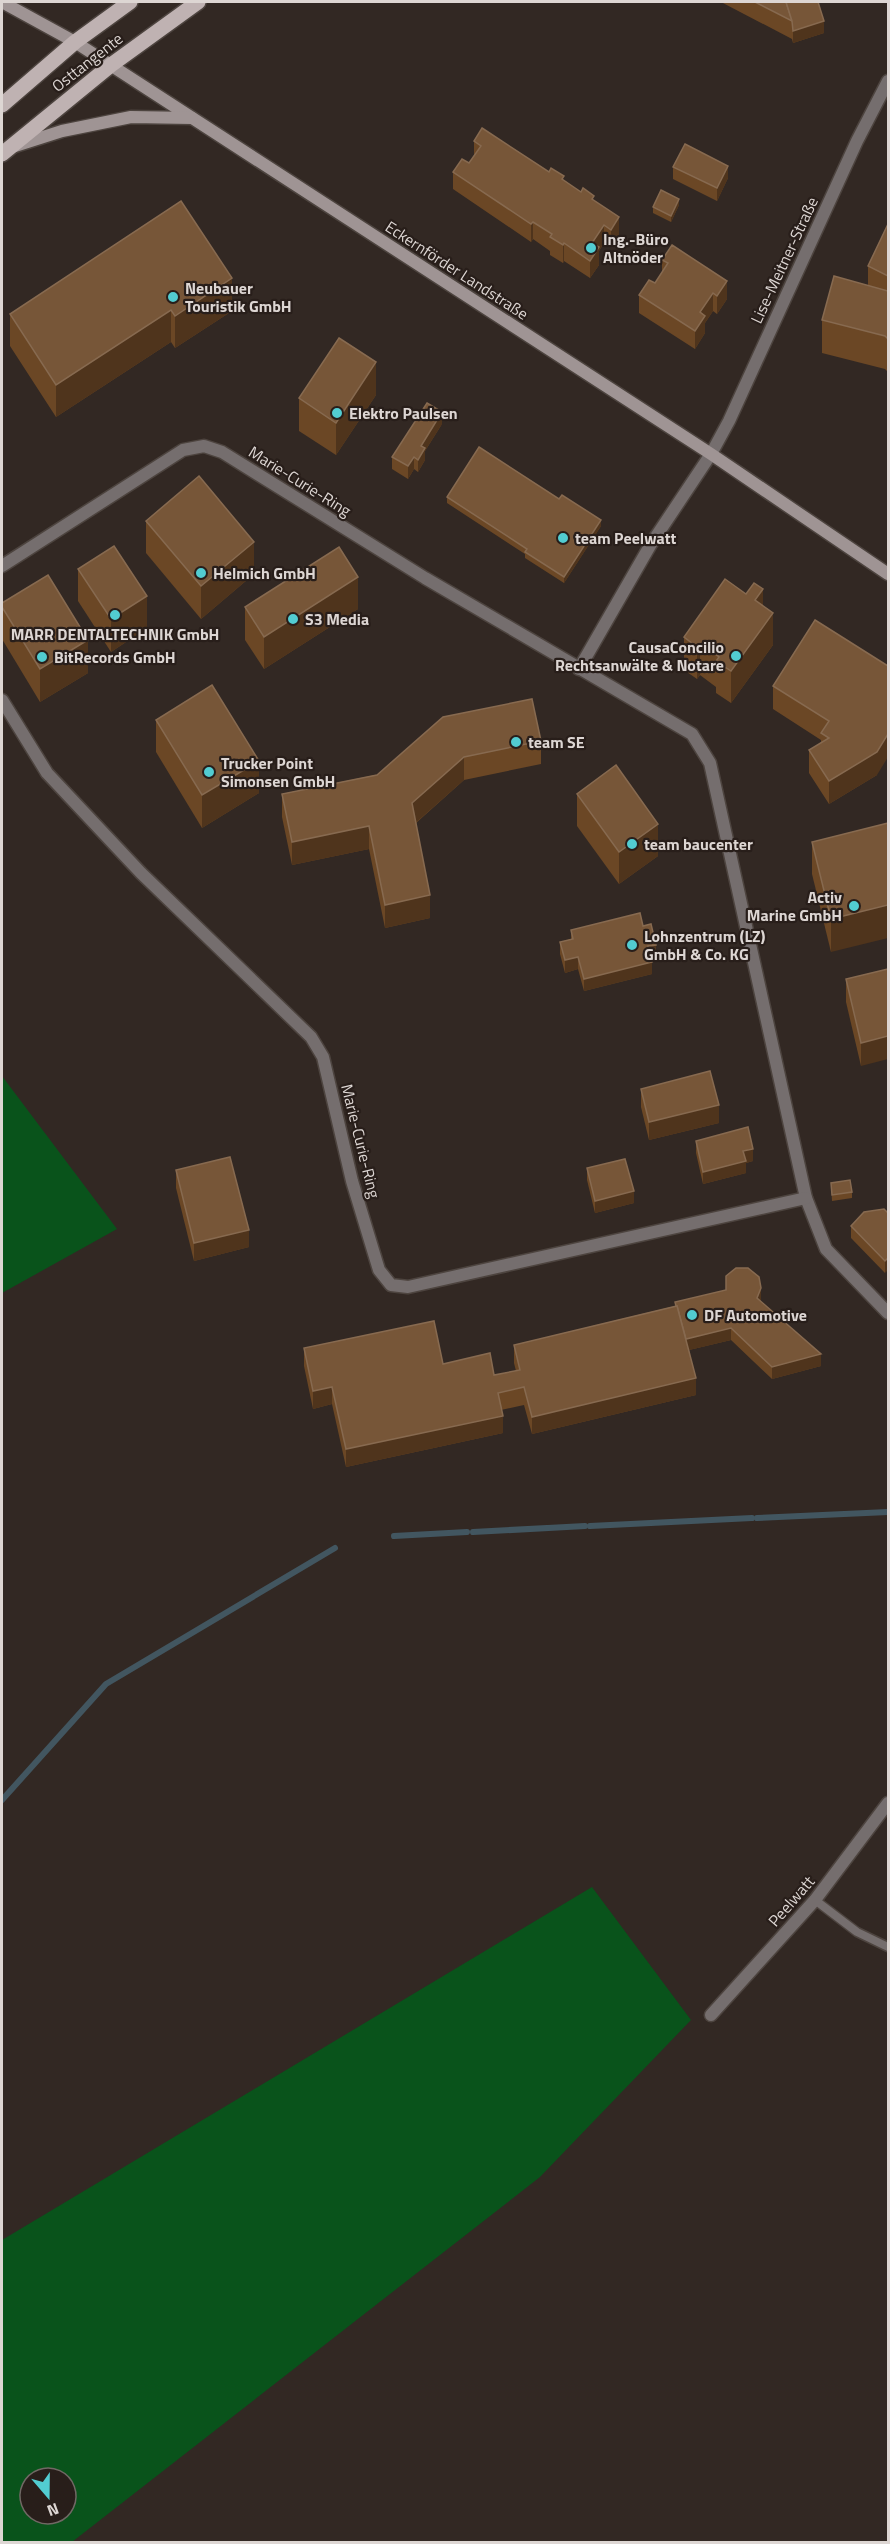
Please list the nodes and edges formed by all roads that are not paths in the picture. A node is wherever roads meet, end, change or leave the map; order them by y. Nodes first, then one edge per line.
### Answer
1 (2, 2) edge
2 (130, 2) edge
3 (198, 2) edge
4 (75, 42) junction
5 (111, 65) junction
6 (888, 81) edge
7 (2, 105) edge
8 (193, 118) junction
9 (5, 151) edge
10 (711, 454) junction
11 (2, 566) edge
12 (888, 574) edge
13 (579, 669) junction
14 (2, 700) edge
15 (806, 1198) junction
16 (888, 1313) edge
17 (888, 1803) edge
18 (815, 1900) junction
19 (888, 1947) edge
20 (711, 2015) dead end

1 - 4 street, Eckernförder Landstraße
2 - 4 main road, Osttangente
3 - 5 main road, Osttangente
4 - 5 street, Eckernförder Landstraße
4 - 7 main road, Osttangente
5 - 8 street, Eckernförder Landstraße
5 - 9 main road, Osttangente
6 - 10 street, Lise-Meitner-Straße
8 - 9 street
8 - 10 street, Eckernförder Landstraße
10 - 12 street, Eckernförder Landstraße
10 - 13 street
11 - 13 street, Marie-Curie-Ring
13 - 15 street, Marie-Curie-Ring
14 - 15 street, Marie-Curie-Ring
15 - 16 street, Marie-Curie-Ring
17 - 18 street, Peelwatt
18 - 19 lane
18 - 20 street, Peelwatt

